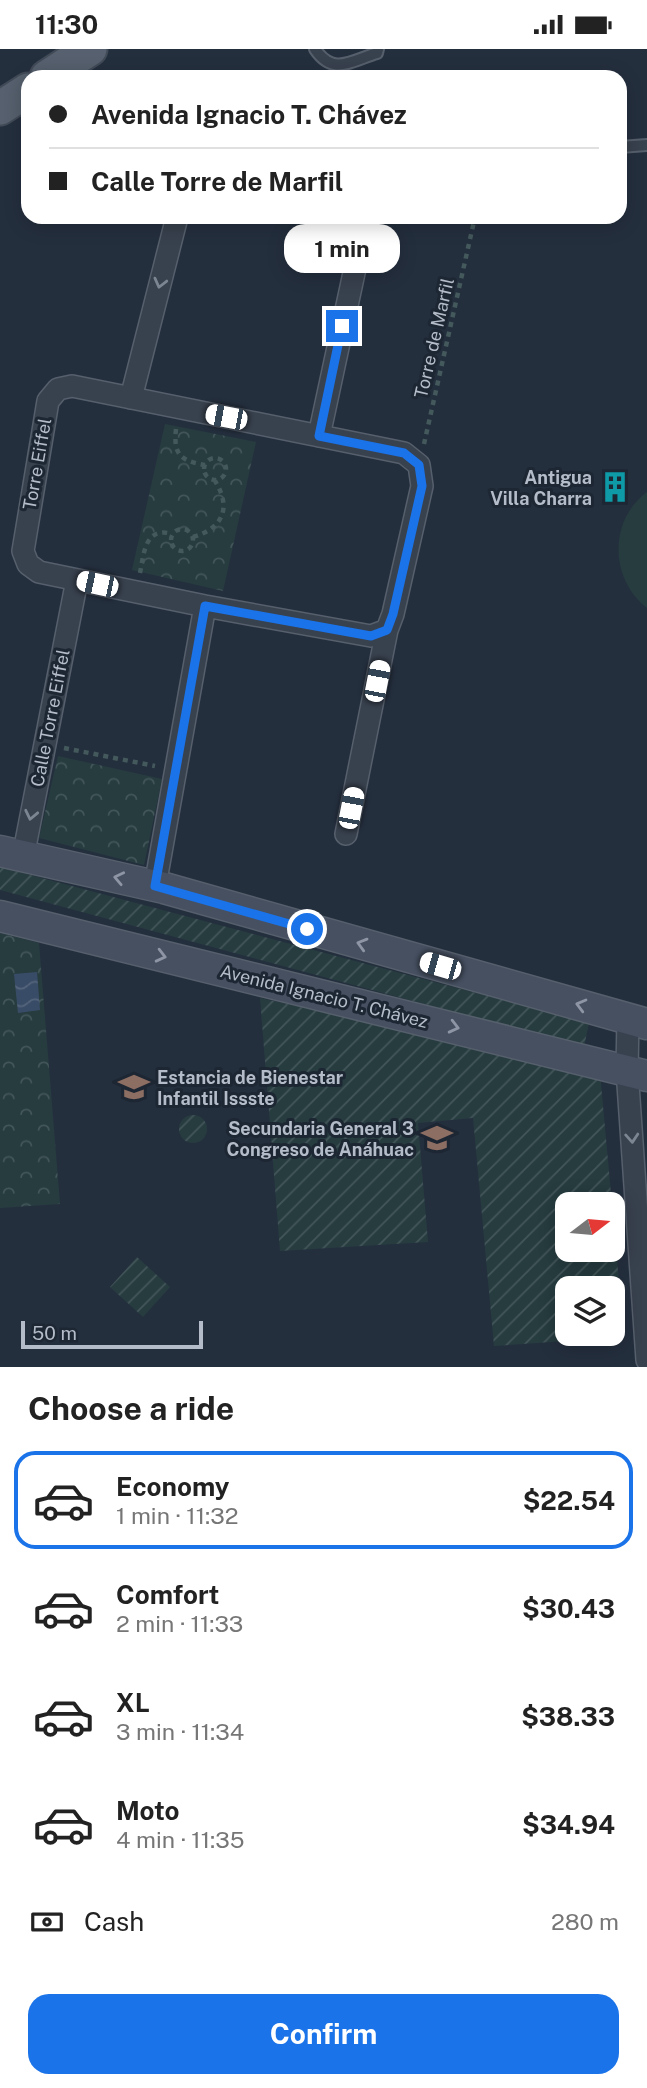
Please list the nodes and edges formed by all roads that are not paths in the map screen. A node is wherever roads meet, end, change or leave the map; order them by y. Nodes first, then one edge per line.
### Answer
1 (90, 49) edge
2 (315, 49) edge
3 (378, 49) edge
4 (58, 70) edge
5 (21, 94) edge
6 (0, 108) edge
7 (647, 145) edge
8 (627, 146) edge
9 (175, 224) edge
10 (364, 224) edge
11 (131, 398) junction
12 (319, 436) junction
13 (77, 580) junction
14 (205, 606) junction
15 (387, 630) junction
16 (346, 834) dead end
17 (11, 854) edge
18 (155, 886) junction
19 (0, 916) edge
20 (637, 1021) edge
21 (637, 1073) edge
22 (647, 1360) edge

1 - 4 main road
2 - 3 lane
5 - 6 main road
7 - 8 lane
9 -> 11 street
10 - 12 street
11 - 12 street, Torre Eiffel
11 - 13 street, Torre Eiffel
12 - 15 street, Torre Eiffel
13 - 14 street, Torre Eiffel
13 -> 17 street, Calle Torre Eiffel
14 - 15 street, Torre Eiffel
14 - 18 street
15 - 16 street
18 -> 17 main road
20 -> 18 main road
19 -> 21 main road, Avenida Ignacio T. Chávez
20 - 21 street
21 -> 22 street

